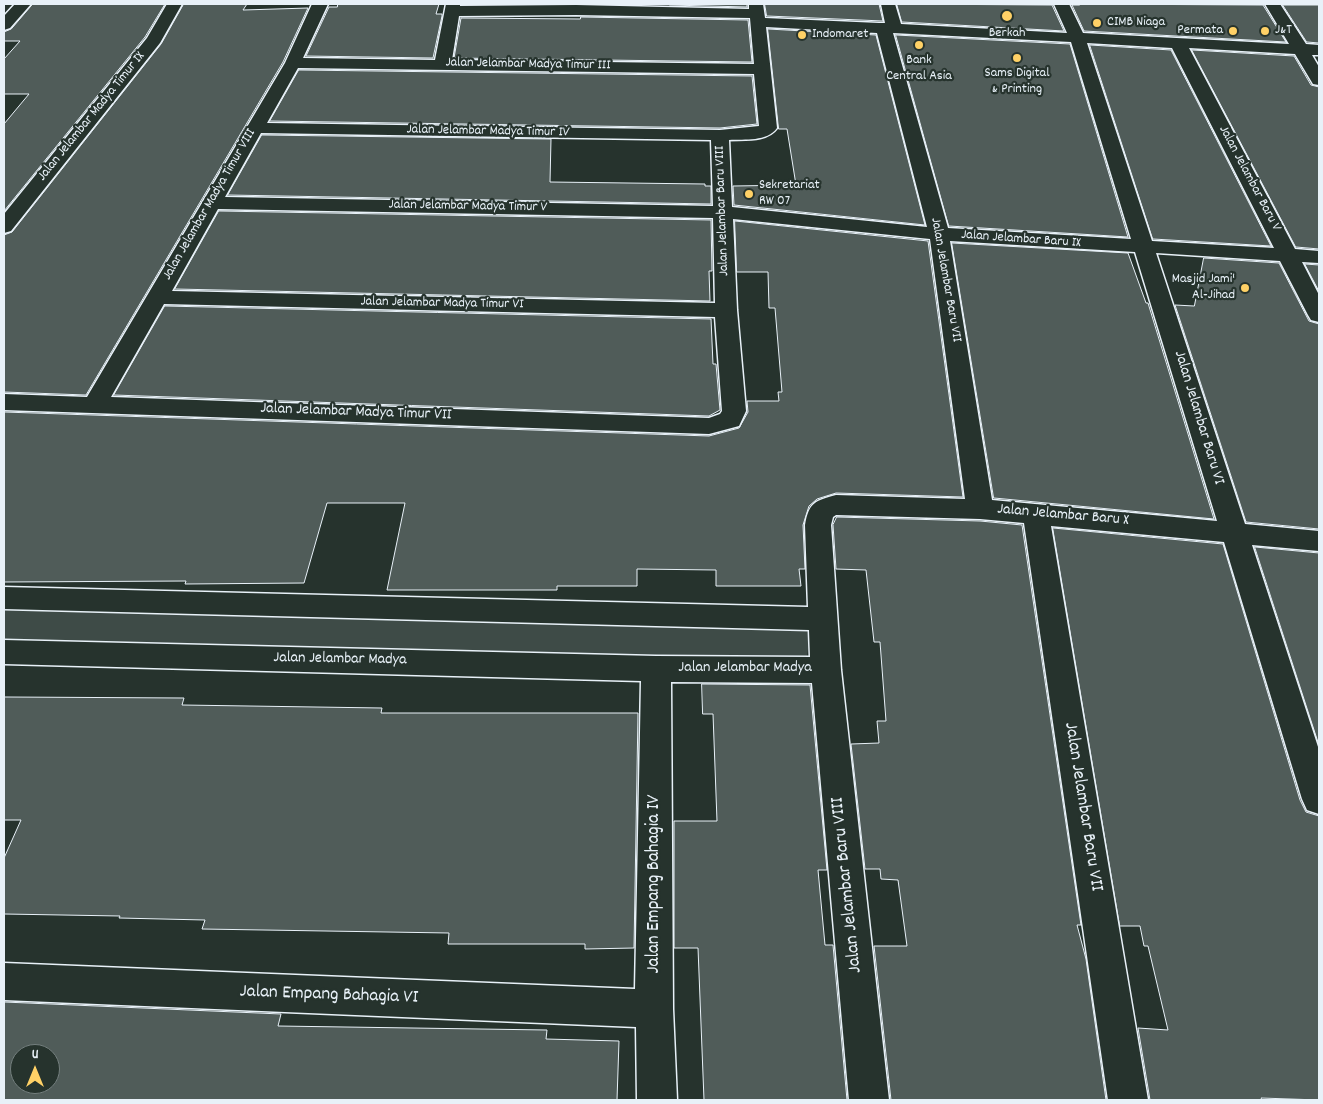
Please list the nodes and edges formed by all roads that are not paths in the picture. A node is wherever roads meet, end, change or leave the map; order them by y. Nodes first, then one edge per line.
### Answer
1 (23, 4) edge
2 (174, 4) edge
3 (320, 4) edge
4 (888, 4) edge
5 (1062, 4) edge
6 (1274, 4) edge
7 (453, 7) edge
8 (574, 7) edge
9 (757, 13) edge
10 (4, 25) edge
11 (888, 28) junction
12 (1077, 37) junction
13 (1178, 43) junction
14 (1300, 49) junction
15 (1319, 50) edge
16 (293, 63) junction
17 (443, 64) junction
18 (762, 69) junction
19 (1319, 80) edge
20 (255, 128) junction
21 (720, 135) junction
22 (213, 203) junction
23 (724, 212) junction
24 (4, 227) edge
25 (939, 234) junction
26 (1145, 248) junction
27 (1290, 256) junction
28 (1319, 257) edge
29 (157, 297) junction
30 (726, 310) junction
31 (1319, 315) edge
32 (4, 402) edge
33 (95, 404) junction
34 (709, 426) joint
35 (980, 509) junction
36 (1036, 514) junction
37 (1234, 532) junction
38 (1319, 541) edge
39 (4, 598) edge
40 (822, 618) junction
41 (4, 652) edge
42 (656, 669) junction
43 (826, 670) junction
44 (1319, 799) edge
45 (4, 982) edge
46 (654, 1009) junction
47 (657, 1100) edge
48 (869, 1100) edge
49 (1128, 1100) edge

1 - 10 street
2 - 24 street, Jalan Jelambar Madya Timur IX
3 - 16 street, Jalan Jelambar Madya Timur VIII
4 - 11 street, Jalan Jelambar Baru VII
5 - 12 street, Jalan Jelambar Baru VI
6 - 14 street
7 - 8 street
7 - 17 street
8 - 9 street
9 - 11 street
9 - 18 street, Jalan Jelambar Baru VIII
11 - 12 street
11 - 25 street, Jalan Jelambar Baru VII
12 - 13 street
12 - 26 street, Jalan Jelambar Baru VI
13 - 14 street
13 - 27 street, Jalan Jelambar Baru V
14 - 15 street
14 - 19 street
16 - 17 street, Jalan Jelambar Madya Timur III
16 - 20 street, Jalan Jelambar Madya Timur VIII
17 - 18 street, Jalan Jelambar Madya Timur III
18 - 21 street, Jalan Jelambar Baru VIII
20 - 21 street, Jalan Jelambar Madya Timur IV
20 - 22 street, Jalan Jelambar Madya Timur VIII
21 - 23 street, Jalan Jelambar Baru VIII
22 - 23 street, Jalan Jelambar Madya Timur V
22 - 29 street, Jalan Jelambar Madya Timur VIII
23 - 25 street, Jalan Jelambar Baru IX
23 - 30 street, Jalan Jelambar Baru VIII
25 - 26 street, Jalan Jelambar Baru IX
25 - 35 street, Jalan Jelambar Baru VII
26 - 27 street, Jalan Jelambar Baru IX
26 - 37 street, Jalan Jelambar Baru VI
27 - 28 street, Jalan Jelambar Baru IX
27 - 31 street, Jalan Jelambar Baru V
29 - 30 street, Jalan Jelambar Madya Timur VI
29 - 33 street, Jalan Jelambar Madya Timur VIII
30 - 34 street, Jalan Jelambar Baru VIII
32 - 33 street, Jalan Jelambar Madya Timur VII
33 - 34 street, Jalan Jelambar Madya Timur VII
35 - 36 street, Jalan Jelambar Baru X
35 - 40 street, Jalan Jelambar Baru X
36 - 37 street, Jalan Jelambar Baru X
36 - 49 street, Jalan Jelambar Baru VII
37 - 38 street, Jalan Jelambar Baru X
37 - 44 street, Jalan Jelambar Baru VI
39 - 40 street
40 - 43 street, Jalan Jelambar Madya
41 - 42 street, Jalan Jelambar Madya
42 - 43 street, Jalan Jelambar Madya
42 - 46 street, Jalan Empang Bahagia IV
43 - 48 street, Jalan Jelambar Baru VIII
45 - 46 street, Jalan Empang Bahagia VI
46 - 47 street, Jalan Empang Bahagia IV

